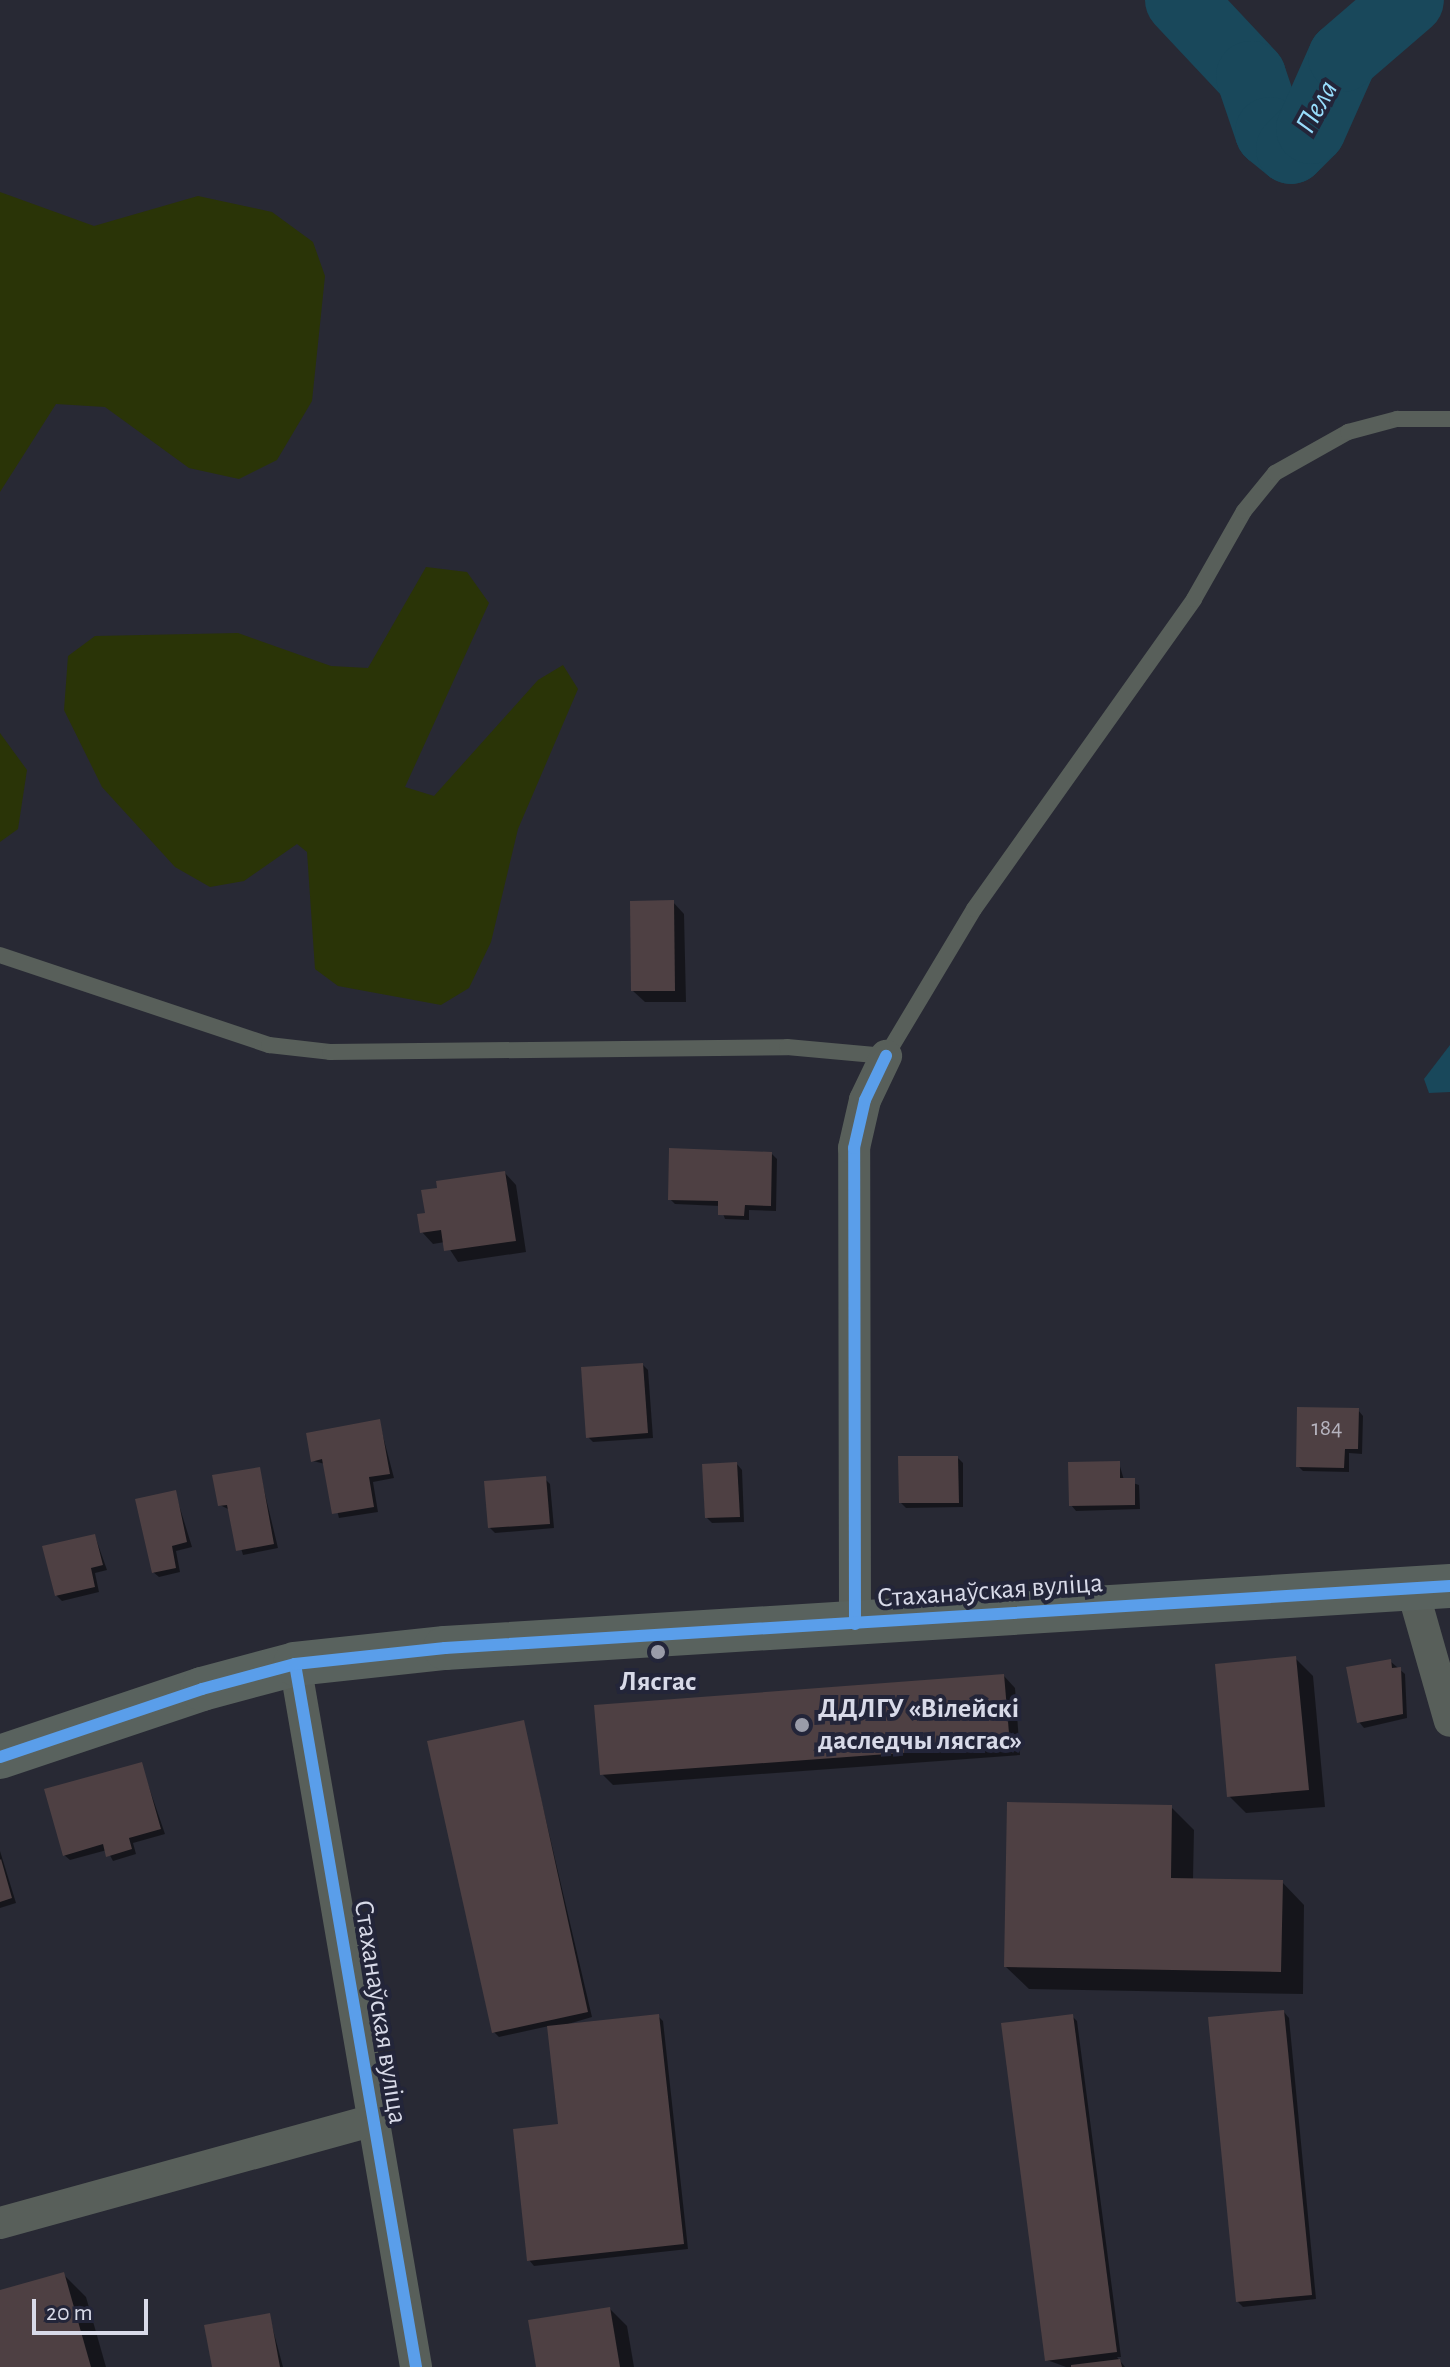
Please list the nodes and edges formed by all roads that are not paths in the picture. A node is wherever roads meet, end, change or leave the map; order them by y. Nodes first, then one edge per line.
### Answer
1 (1450, 419) edge
2 (0, 955) edge
3 (886, 1056) junction
4 (1431, 1587) edge
5 (855, 1624) junction
6 (295, 1664) junction
7 (1450, 1721) edge
8 (0, 1757) edge
9 (373, 2120) junction
10 (0, 2223) edge
11 (416, 2367) edge

1 - 3 lane
2 - 3 lane
3 - 5 street
4 - 5 street, Стаханаўская вуліца
4 - 7 street
5 - 6 street, Стаханаўская вуліца
6 - 8 street, Стаханаўская вуліца
6 - 9 street, Стаханаўская вуліца
9 - 10 street, Стаханаўская вуліца
9 - 11 street, Стаханаўская вуліца

